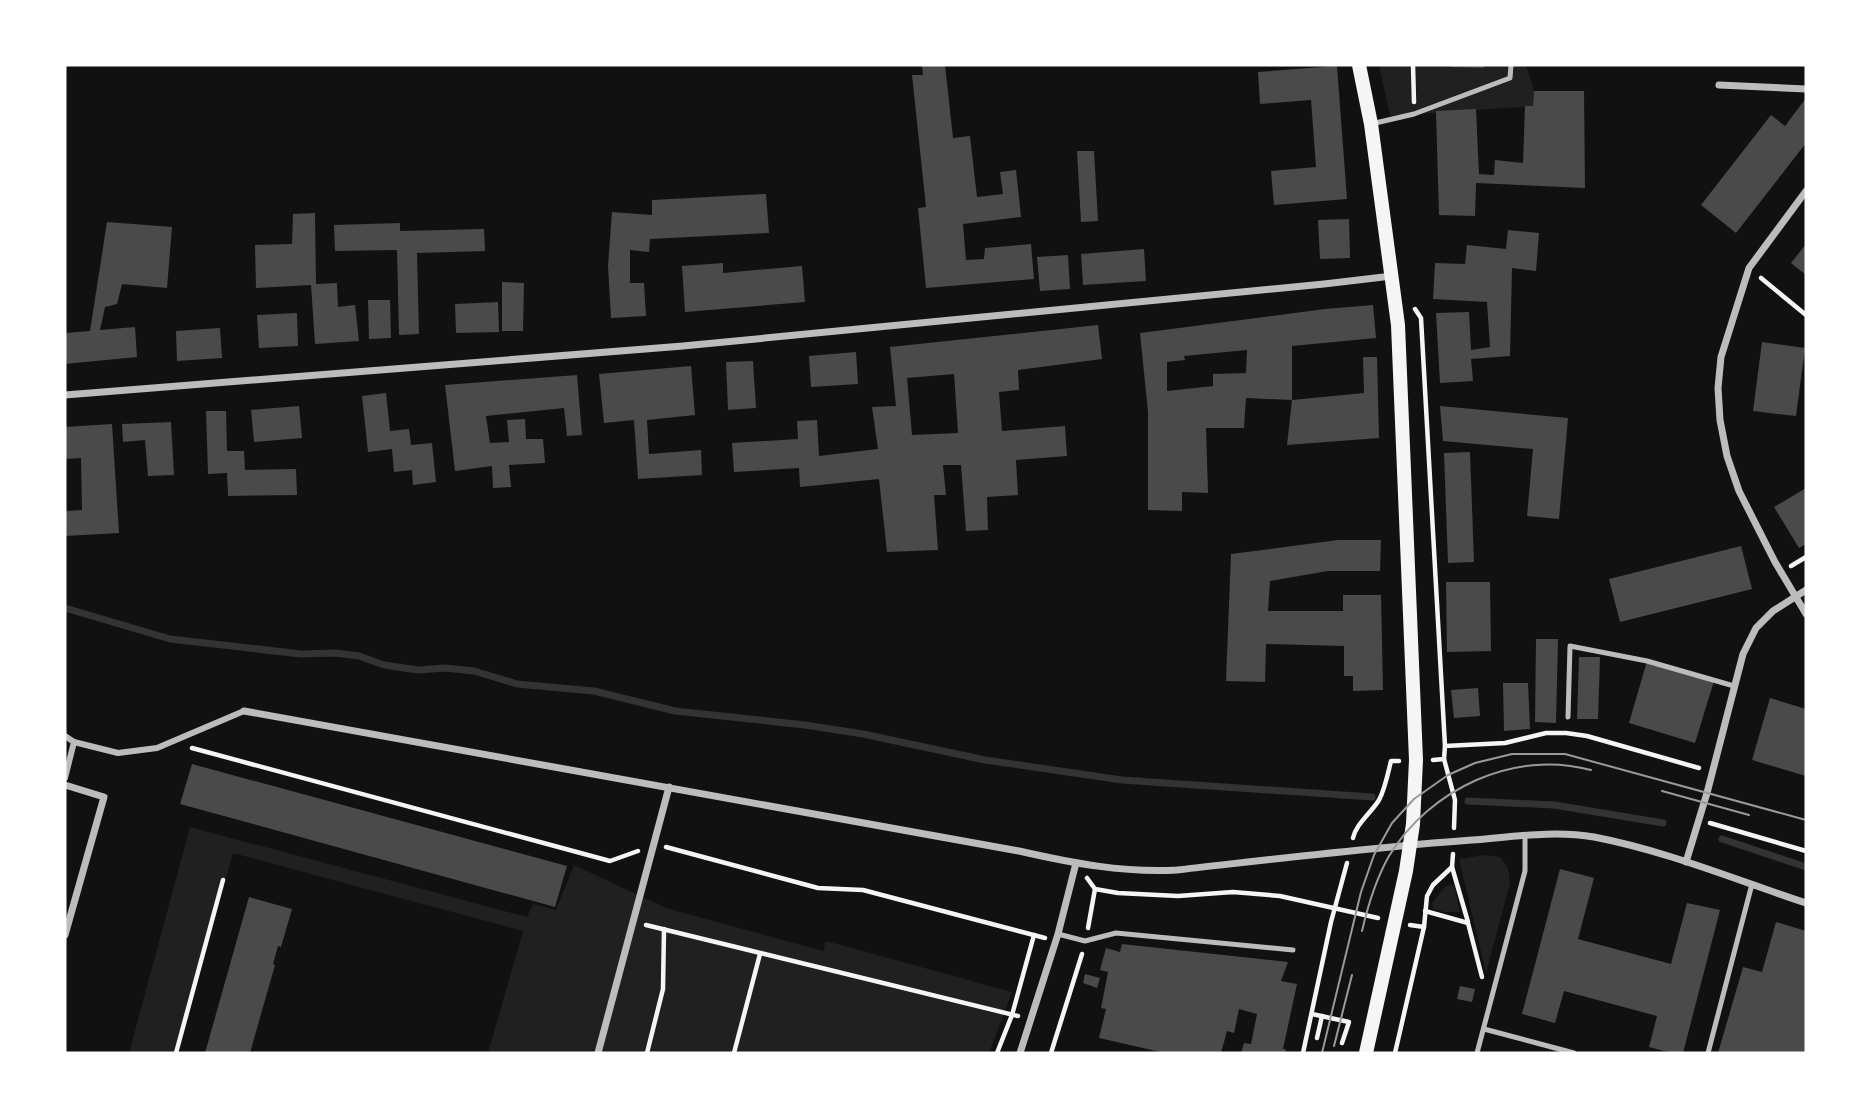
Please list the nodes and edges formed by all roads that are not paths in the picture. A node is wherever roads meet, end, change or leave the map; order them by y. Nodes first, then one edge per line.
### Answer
1 (1359, 65) edge
2 (1511, 65) edge
3 (1719, 85) dead end
4 (1806, 89) edge
5 (1371, 124) junction
6 (1806, 191) edge
7 (1392, 275) junction
8 (65, 395) edge
9 (1806, 590) edge
10 (1795, 596) junction
11 (1806, 614) edge
12 (1734, 686) junction
13 (244, 710) joint
14 (1568, 717) dead end
15 (65, 736) edge
16 (74, 742) junction
17 (65, 778) edge
18 (65, 785) edge
19 (669, 787) junction
20 (1525, 836) junction
21 (1410, 845) junction
22 (1686, 862) junction
23 (1076, 863) junction
24 (1752, 884) junction
25 (1806, 904) edge
26 (65, 935) edge
27 (1057, 937) junction
28 (1293, 950) dead end
29 (1484, 1029) junction
30 (598, 1053) edge
31 (1020, 1053) edge
32 (1366, 1053) edge
33 (1477, 1053) edge
34 (1574, 1053) edge
35 (1708, 1053) edge

1 - 5 main road
2 - 5 lane
3 - 4 street
5 - 7 main road
6 - 10 street
7 - 8 street
7 - 21 main road
9 - 10 street
10 - 11 street
10 - 12 street
12 - 14 lane
12 - 22 street
13 - 16 street
13 - 19 street
15 - 16 street
16 - 17 street
18 - 26 street
19 - 23 street
19 - 30 street
20 - 21 street
20 - 22 street
20 - 29 lane
21 - 23 street
21 - 32 main road
22 - 24 street
23 - 27 street
24 - 25 street
24 - 35 lane
27 - 28 lane
27 - 31 street
29 - 33 lane
29 - 34 lane

